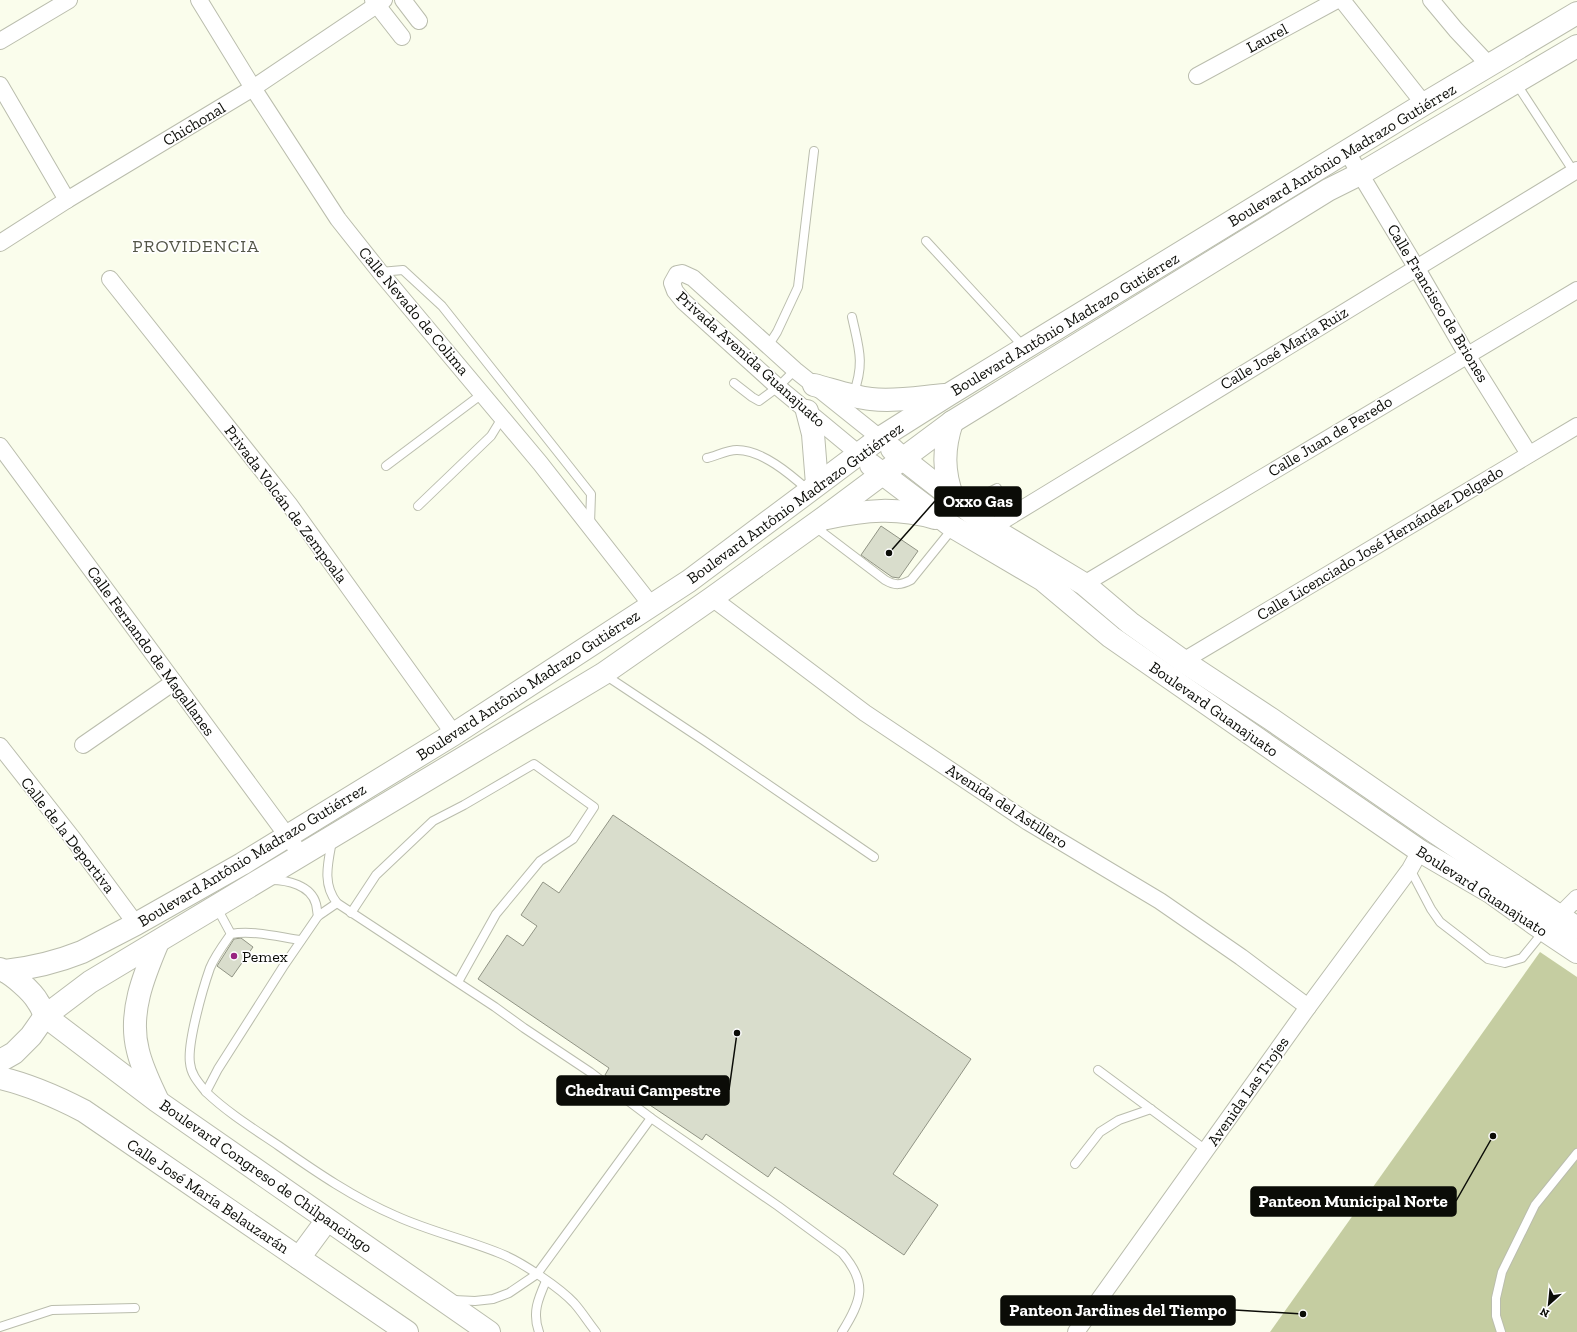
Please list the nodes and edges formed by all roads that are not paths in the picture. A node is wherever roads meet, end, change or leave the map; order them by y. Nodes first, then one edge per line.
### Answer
1 (69, 0) edge
2 (199, 0) edge
3 (402, 0) edge
4 (1337, 0) edge
5 (1342, 0) edge
6 (1431, 0) edge
7 (378, 2) edge
8 (1577, 14) edge
9 (419, 21) dead end
10 (402, 37) dead end
11 (0, 41) edge
12 (1577, 46) edge
13 (1490, 66) junction
14 (1197, 76) dead end
15 (1516, 83) junction
16 (0, 85) edge
17 (253, 88) junction
18 (1424, 104) junction
19 (814, 151) dead end
20 (1347, 152) junction
21 (1576, 171) edge
22 (1360, 174) junction
23 (67, 200) junction
24 (926, 241) dead end
25 (0, 242) edge
26 (1416, 267) junction
27 (380, 272) junction
28 (110, 279) dead end
29 (1577, 290) edge
30 (852, 317) dead end
31 (768, 346) junction
32 (1025, 348) junction
33 (1467, 356) junction
34 (795, 370) junction
35 (734, 383) dead end
36 (814, 385) junction
37 (778, 387) junction
38 (482, 394) junction
39 (948, 395) junction
40 (852, 396) junction
41 (807, 411) junction
42 (502, 418) junction
43 (952, 422) junction
44 (1577, 426) edge
45 (880, 438) junction
46 (0, 446) edge
47 (859, 454) junction
48 (1529, 454) junction
49 (707, 458) dead end
50 (902, 458) junction
51 (386, 466) dead end
52 (881, 474) junction
53 (813, 488) junction
54 (997, 488) dead end
55 (958, 501) junction
56 (418, 506) dead end
57 (818, 522) junction
58 (949, 524) junction
59 (590, 527) junction
60 (991, 528) junction
61 (1084, 584) junction
62 (712, 598) junction
63 (652, 606) junction
64 (1183, 661) junction
65 (603, 674) junction
66 (174, 682) junction
67 (454, 734) junction
68 (84, 745) dead end
69 (0, 746) edge
70 (288, 836) junction
71 (333, 836) junction
72 (302, 856) junction
73 (874, 857) dead end
74 (1415, 860) junction
75 (261, 880) junction
76 (1577, 898) edge
77 (337, 903) junction
78 (217, 907) junction
79 (351, 913) junction
80 (318, 916) junction
81 (1552, 923) junction
82 (136, 924) junction
83 (1577, 928) edge
84 (232, 934) junction
85 (301, 940) junction
86 (158, 942) junction
87 (1577, 952) edge
88 (3, 970) edge
89 (458, 982) junction
90 (1308, 1007) junction
91 (45, 1016) junction
92 (0, 1061) edge
93 (1098, 1070) dead end
94 (0, 1078) edge
95 (206, 1092) junction
96 (157, 1101) junction
97 (1151, 1109) junction
98 (651, 1118) junction
99 (1206, 1150) junction
100 (1577, 1153) edge
101 (1075, 1164) dead end
102 (327, 1220) junction
103 (299, 1258) junction
104 (537, 1274) junction
105 (546, 1281) junction
106 (443, 1300) junction
107 (135, 1308) dead end
108 (0, 1327) edge
109 (407, 1332) edge
110 (489, 1332) edge
111 (539, 1332) edge
112 (596, 1332) edge
113 (842, 1332) edge
114 (1076, 1332) edge
115 (1501, 1332) edge

1 - 11 street
2 - 17 street, Calle Nevado de Colima
3 - 9 street
4 - 14 street, Laurel
5 - 18 street
6 - 13 street
7 - 10 street
7 - 17 street, Chichonal
8 - 13 street, Boulevard Antônio Madrazo Gutiérrez
12 - 15 street, Boulevard Antônio Madrazo Gutiérrez
13 - 18 street, Boulevard Antônio Madrazo Gutiérrez
15 - 21 lane
15 - 22 street, Boulevard Antônio Madrazo Gutiérrez
16 - 23 street
17 - 23 street, Chichonal
17 - 27 street, Calle Nevado de Colima
18 - 20 street, Boulevard Antônio Madrazo Gutiérrez
19 - 31 lane
20 - 22 street, Calle Francisco de Briones
20 - 32 street, Boulevard Antônio Madrazo Gutiérrez
21 - 26 street, Calle José María Ruiz
22 - 26 street, Calle Francisco de Briones
22 - 43 street, Boulevard Antônio Madrazo Gutiérrez
23 - 25 street, Chichonal
24 - 32 lane
26 - 33 street, Calle Francisco de Briones
26 - 60 street, Calle José María Ruiz
27 - 38 street, Calle Nevado de Colima
27 - 59 lane
28 - 67 street, Privada Volcán de Zempoala
29 - 33 street, Calle Juan de Peredo
30 - 40 lane
31 - 34 street, Privada Avenida Guanajuato
31 - 37 street, Privada Avenida Guanajuato
32 - 39 street, Boulevard Antônio Madrazo Gutiérrez
33 - 48 street, Calle Francisco de Briones
33 - 61 street, Calle Juan de Peredo
34 - 36 street, Privada Avenida Guanajuato
34 - 37 lane
35 - 37 lane
36 - 40 street
36 - 45 street, Privada Avenida Guanajuato
37 - 41 street, Privada Avenida Guanajuato
38 - 42 street, Calle Nevado de Colima
38 - 51 lane
39 - 40 street
39 - 45 street, Boulevard Antônio Madrazo Gutiérrez
41 - 47 street, Privada Avenida Guanajuato
41 - 53 street
42 - 56 lane
42 - 59 street, Calle Nevado de Colima
43 - 50 street, Boulevard Antônio Madrazo Gutiérrez
43 - 55 street
44 - 48 street, Calle Licenciado José Hernández Delgado
45 - 47 street, Boulevard Antônio Madrazo Gutiérrez
45 - 50 street, Boulevard Guanajuato
46 - 66 street, Calle Fernando de Magallanes
47 - 52 street, Boulevard Guanajuato
47 - 53 street, Boulevard Antônio Madrazo Gutiérrez
48 - 64 street, Calle Licenciado José Hernández Delgado
49 - 53 lane
50 - 52 street, Boulevard Antônio Madrazo Gutiérrez
50 - 55 street, Boulevard Guanajuato
52 - 57 street, Boulevard Antônio Madrazo Gutiérrez
52 - 58 street, Boulevard Guanajuato
53 - 63 street, Boulevard Antônio Madrazo Gutiérrez
54 - 55 lane
55 - 60 street, Boulevard Guanajuato
57 - 58 street
57 - 58 lane
57 - 62 street, Boulevard Antônio Madrazo Gutiérrez
58 - 74 street, Boulevard Guanajuato
59 - 63 street, Calle Nevado de Colima
60 - 61 street, Boulevard Guanajuato
61 - 64 street, Boulevard Guanajuato
62 - 65 street, Boulevard Antônio Madrazo Gutiérrez
62 - 90 street, Avenida del Astillero
63 - 67 street, Boulevard Antônio Madrazo Gutiérrez
64 - 81 street, Boulevard Guanajuato
65 - 71 street, Boulevard Antônio Madrazo Gutiérrez
65 - 73 lane
66 - 68 street
66 - 70 street, Calle Fernando de Magallanes
67 - 70 street, Boulevard Antônio Madrazo Gutiérrez
69 - 82 street, Calle de la Deportiva
70 - 72 street, Calle Fernando de Magallanes
70 - 82 street, Boulevard Antônio Madrazo Gutiérrez
71 - 72 street, Boulevard Antônio Madrazo Gutiérrez
71 - 77 lane
72 - 75 street, Boulevard Antônio Madrazo Gutiérrez
74 - 81 street, Boulevard Guanajuato
74 - 81 lane
74 - 90 street, Avenida Las Trojes
75 - 78 street, Boulevard Antônio Madrazo Gutiérrez
75 - 80 lane
76 - 81 street
77 - 79 lane
77 - 80 lane
78 - 84 lane
78 - 86 street, Boulevard Antônio Madrazo Gutiérrez
79 - 89 lane
79 - 89 lane
80 - 85 lane
81 - 83 street, Boulevard Guanajuato
81 - 87 street, Boulevard Guanajuato
82 - 88 street, Boulevard Antônio Madrazo Gutiérrez
84 - 85 lane
84 - 95 lane
85 - 95 lane
86 - 91 street, Boulevard Antônio Madrazo Gutiérrez
86 - 96 street
88 - 91 street
89 - 98 lane
90 - 99 street, Avenida Las Trojes
91 - 92 street, Boulevard Antônio Madrazo Gutiérrez
91 - 96 street, Boulevard Congreso de Chilpancingo
93 - 97 lane
94 - 103 street, Calle José María Belauzarán
95 - 104 lane
96 - 102 street, Boulevard Congreso de Chilpancingo
97 - 99 lane
97 - 101 lane
98 - 104 lane
98 - 113 lane
99 - 114 street, Avenida Las Trojes
100 - 115 lane
102 - 103 street
102 - 106 street, Boulevard Congreso de Chilpancingo
103 - 109 street, Calle José María Belauzarán
104 - 105 lane
104 - 106 lane
105 - 111 lane
105 - 112 lane
106 - 110 street, Boulevard Congreso de Chilpancingo
107 - 108 lane

